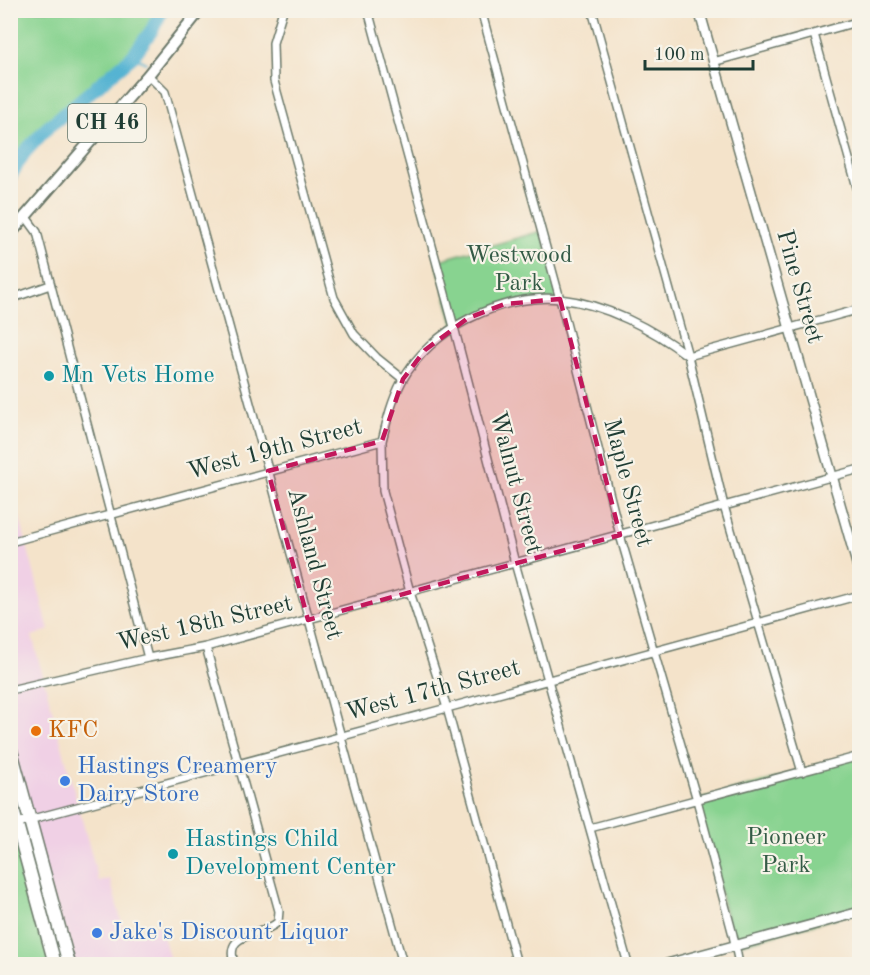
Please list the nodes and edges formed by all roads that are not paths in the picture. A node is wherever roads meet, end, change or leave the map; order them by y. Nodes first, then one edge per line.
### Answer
1 (200, 10) edge
2 (283, 10) edge
3 (368, 10) edge
4 (481, 10) edge
5 (592, 10) edge
6 (699, 10) edge
7 (860, 21) edge
8 (814, 34) junction
9 (713, 62) junction
10 (148, 75) junction
11 (860, 198) edge
12 (26, 217) junction
13 (10, 234) edge
14 (50, 285) junction
15 (10, 299) edge
16 (560, 299) junction
17 (860, 309) edge
18 (454, 327) junction
19 (790, 329) junction
20 (688, 356) junction
21 (403, 379) junction
22 (382, 441) junction
23 (860, 469) edge
24 (268, 471) junction
25 (832, 477) junction
26 (724, 506) junction
27 (112, 514) junction
28 (620, 535) junction
29 (10, 542) edge
30 (515, 563) junction
31 (860, 574) edge
32 (410, 592) junction
33 (860, 594) edge
34 (308, 620) junction
35 (759, 623) junction
36 (206, 647) junction
37 (655, 651) junction
38 (148, 657) junction
39 (548, 679) junction
40 (10, 690) edge
41 (447, 708) junction
42 (342, 736) junction
43 (10, 747) edge
44 (860, 756) edge
45 (239, 764) junction
46 (802, 772) junction
47 (10, 799) edge
48 (697, 800) junction
49 (30, 820) junction
50 (14, 824) edge
51 (591, 828) junction
52 (860, 912) edge
53 (734, 946) junction
54 (55, 964) edge
55 (69, 964) edge
56 (234, 964) edge
57 (403, 964) edge
58 (517, 964) edge
59 (628, 964) edge
60 (667, 964) edge
61 (739, 964) edge

1 - 10 main road, CH 46
2 - 21 street
3 - 18 street, Walnut Street
4 - 16 street, Maple Street
5 - 20 street
6 - 9 street, Pine Street
7 - 8 street
8 - 9 street
8 - 11 street
9 - 19 street, Pine Street
10 - 12 main road, CH 46
10 - 24 street, Ashland Street
12 - 13 main road, CH 46
12 - 14 street
14 - 15 street
14 - 27 street
16 - 18 street, West 19th Street
16 - 20 street, West 19th Street
16 - 28 street, Maple Street
17 - 19 street
18 - 21 street, West 19th Street
18 - 30 street, Walnut Street
19 - 20 street
19 - 25 street, Pine Street
20 - 26 street
21 - 22 street, West 19th Street
22 - 24 street, West 19th Street
22 - 32 street
23 - 25 street, West 18th Street
24 - 27 street, West 19th Street
24 - 34 street, Ashland Street
25 - 26 street, West 18th Street
25 - 31 street, Pine Street
26 - 28 street, West 18th Street
26 - 35 street
27 - 29 street, West 19th Street
27 - 38 street
28 - 30 street, West 18th Street
28 - 37 street, Maple Street
30 - 32 street, West 18th Street
30 - 39 street, Walnut Street
32 - 34 street, West 18th Street
32 - 41 street
33 - 35 street, West 17th Street
34 - 36 street, West 18th Street
34 - 42 street, Ashland Street
35 - 37 street, West 17th Street
35 - 46 street
36 - 38 street, West 18th Street
36 - 45 street
37 - 39 street, West 17th Street
37 - 48 street, Maple Street
38 - 40 street, West 18th Street
39 - 41 street, West 17th Street
39 - 51 street, Walnut Street
41 - 42 street, West 17th Street
41 - 58 street
42 - 45 street, West 17th Street
42 - 57 street, Ashland Street
43 - 49 highway
44 - 46 street
45 - 49 street, West 17th Street
45 - 56 street
46 - 48 street
47 - 50 highway
48 - 51 street
48 - 53 street, Maple Street
49 - 50 street, West 17th Street
49 - 55 highway
50 - 54 highway
51 - 59 street, Walnut Street
52 - 53 street
53 - 60 street
53 - 61 street, Maple Street

